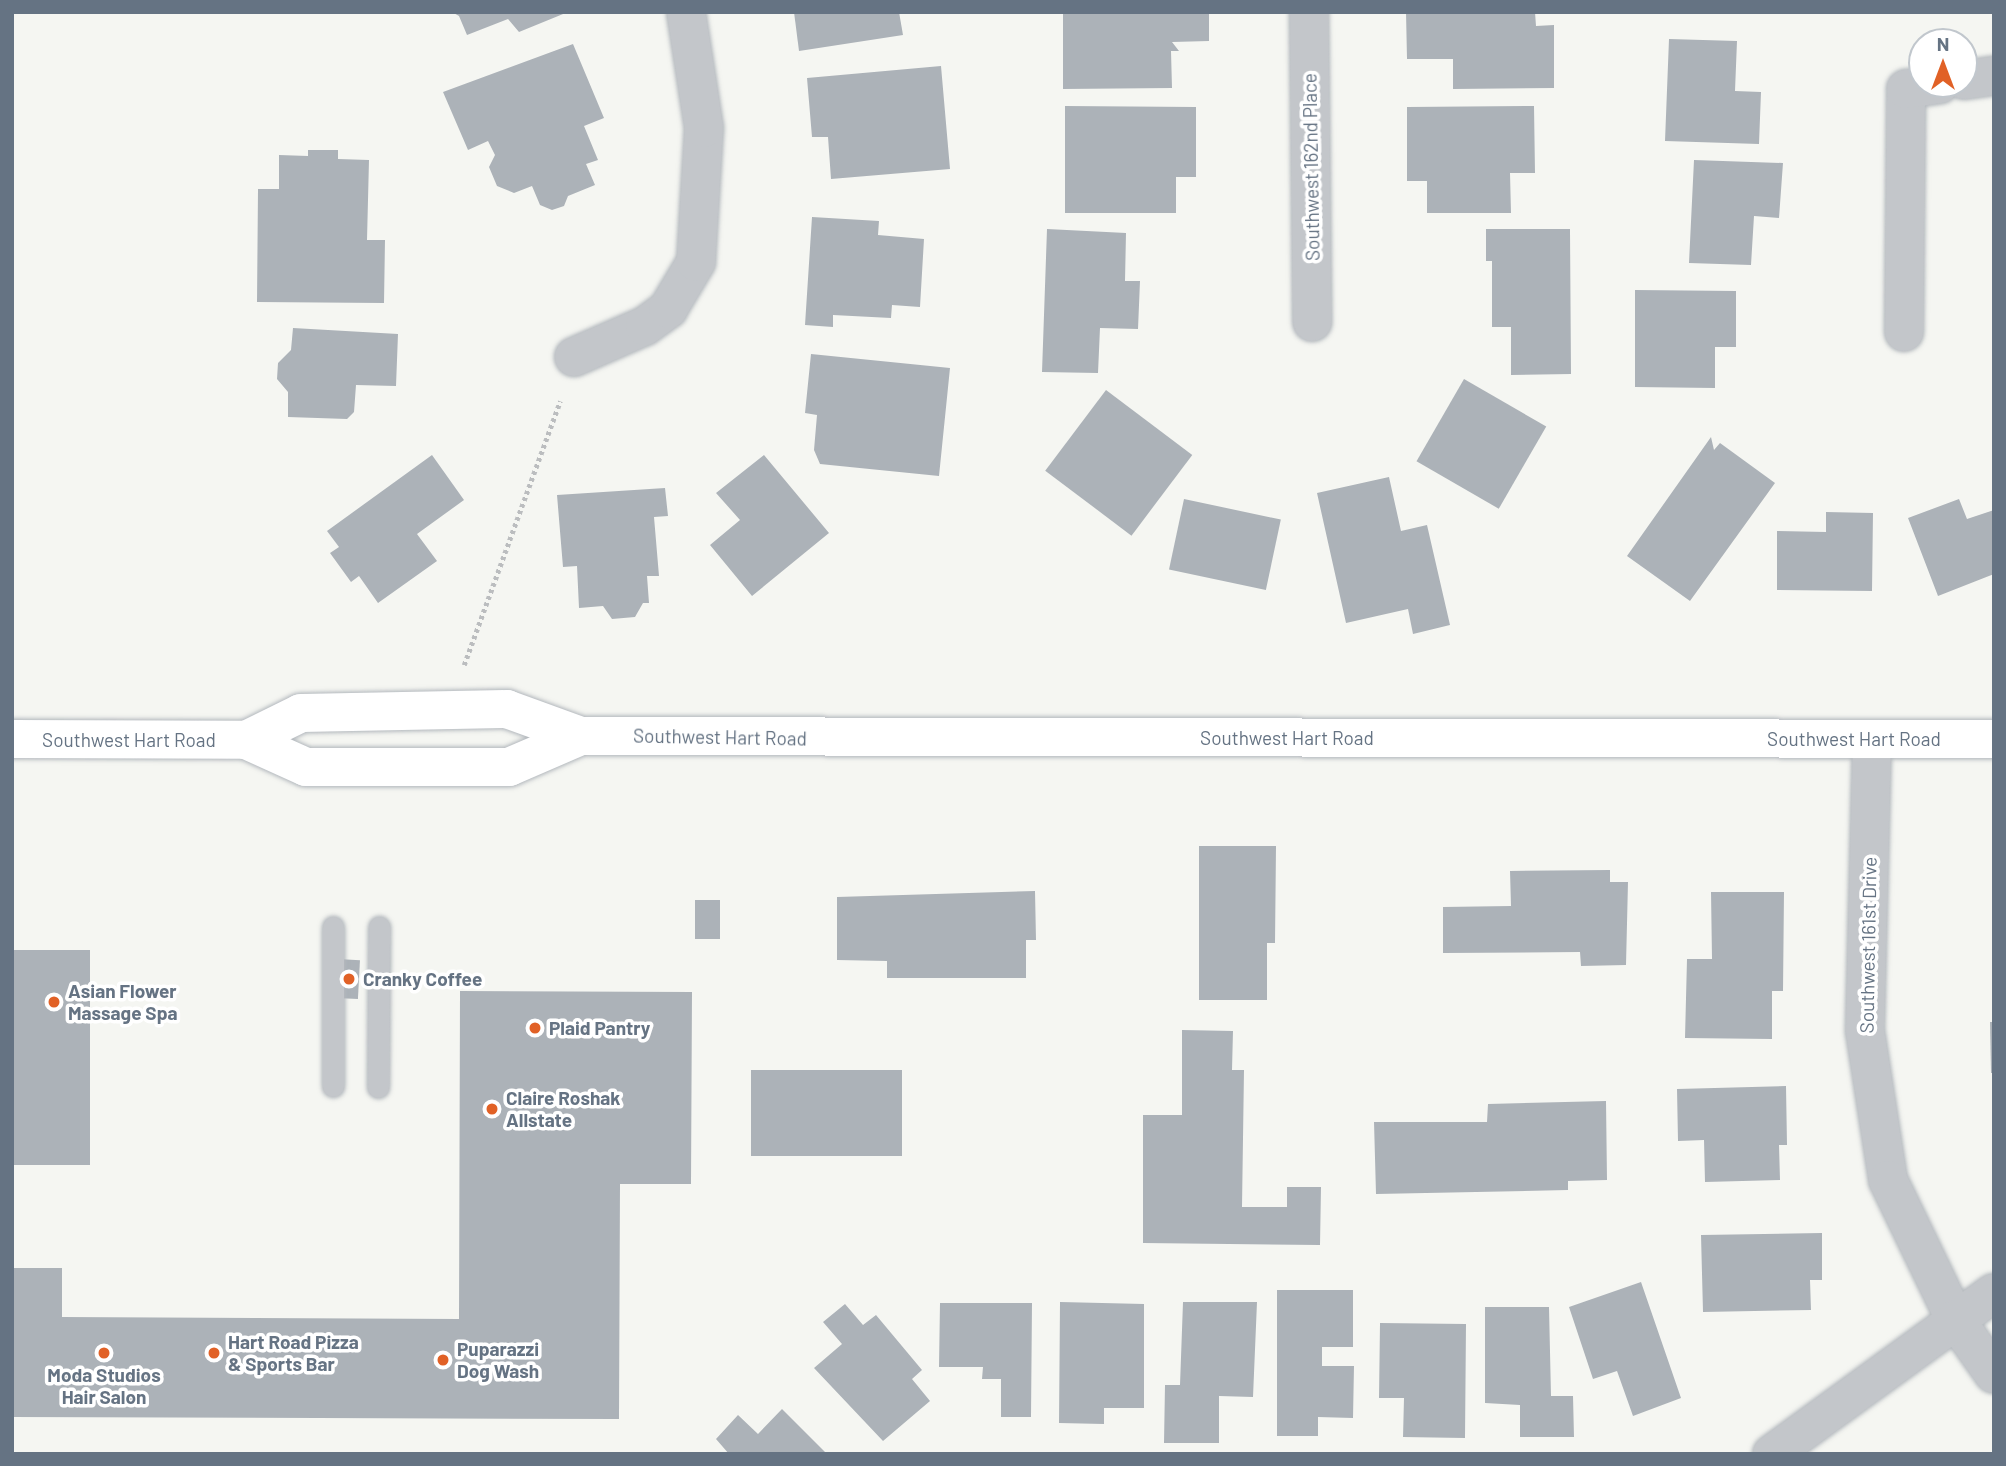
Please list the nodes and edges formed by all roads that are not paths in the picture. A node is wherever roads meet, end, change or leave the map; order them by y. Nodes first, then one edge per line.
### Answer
1 (686, 12) edge
2 (1310, 12) edge
3 (1908, 89) edge
4 (1312, 321) dead end
5 (1903, 332) dead end
6 (574, 357) road end
7 (581, 736) junction
8 (12, 739) edge
9 (1872, 739) junction
10 (1994, 739) edge
11 (246, 740) junction
12 (333, 926) dead end
13 (379, 926) dead end
14 (333, 1086) dead end
15 (378, 1087) dead end
16 (1994, 1293) edge
17 (1955, 1319) junction
18 (1994, 1374) edge
19 (1772, 1454) edge

1 - 6 street
2 - 4 street, Southwest 162nd Place
3 - 5 street
7 - 9 main road, Southwest Hart Road
7 - 11 main road, Southwest Hart Road
7 - 11 main road, Southwest Hart Road
8 - 11 main road, Southwest Hart Road
9 - 10 main road, Southwest Hart Road
9 - 17 street, Southwest 161st Drive
12 - 14 lane
13 - 15 lane
16 - 17 street
17 - 18 street, Southwest 161st Drive
17 - 19 street

